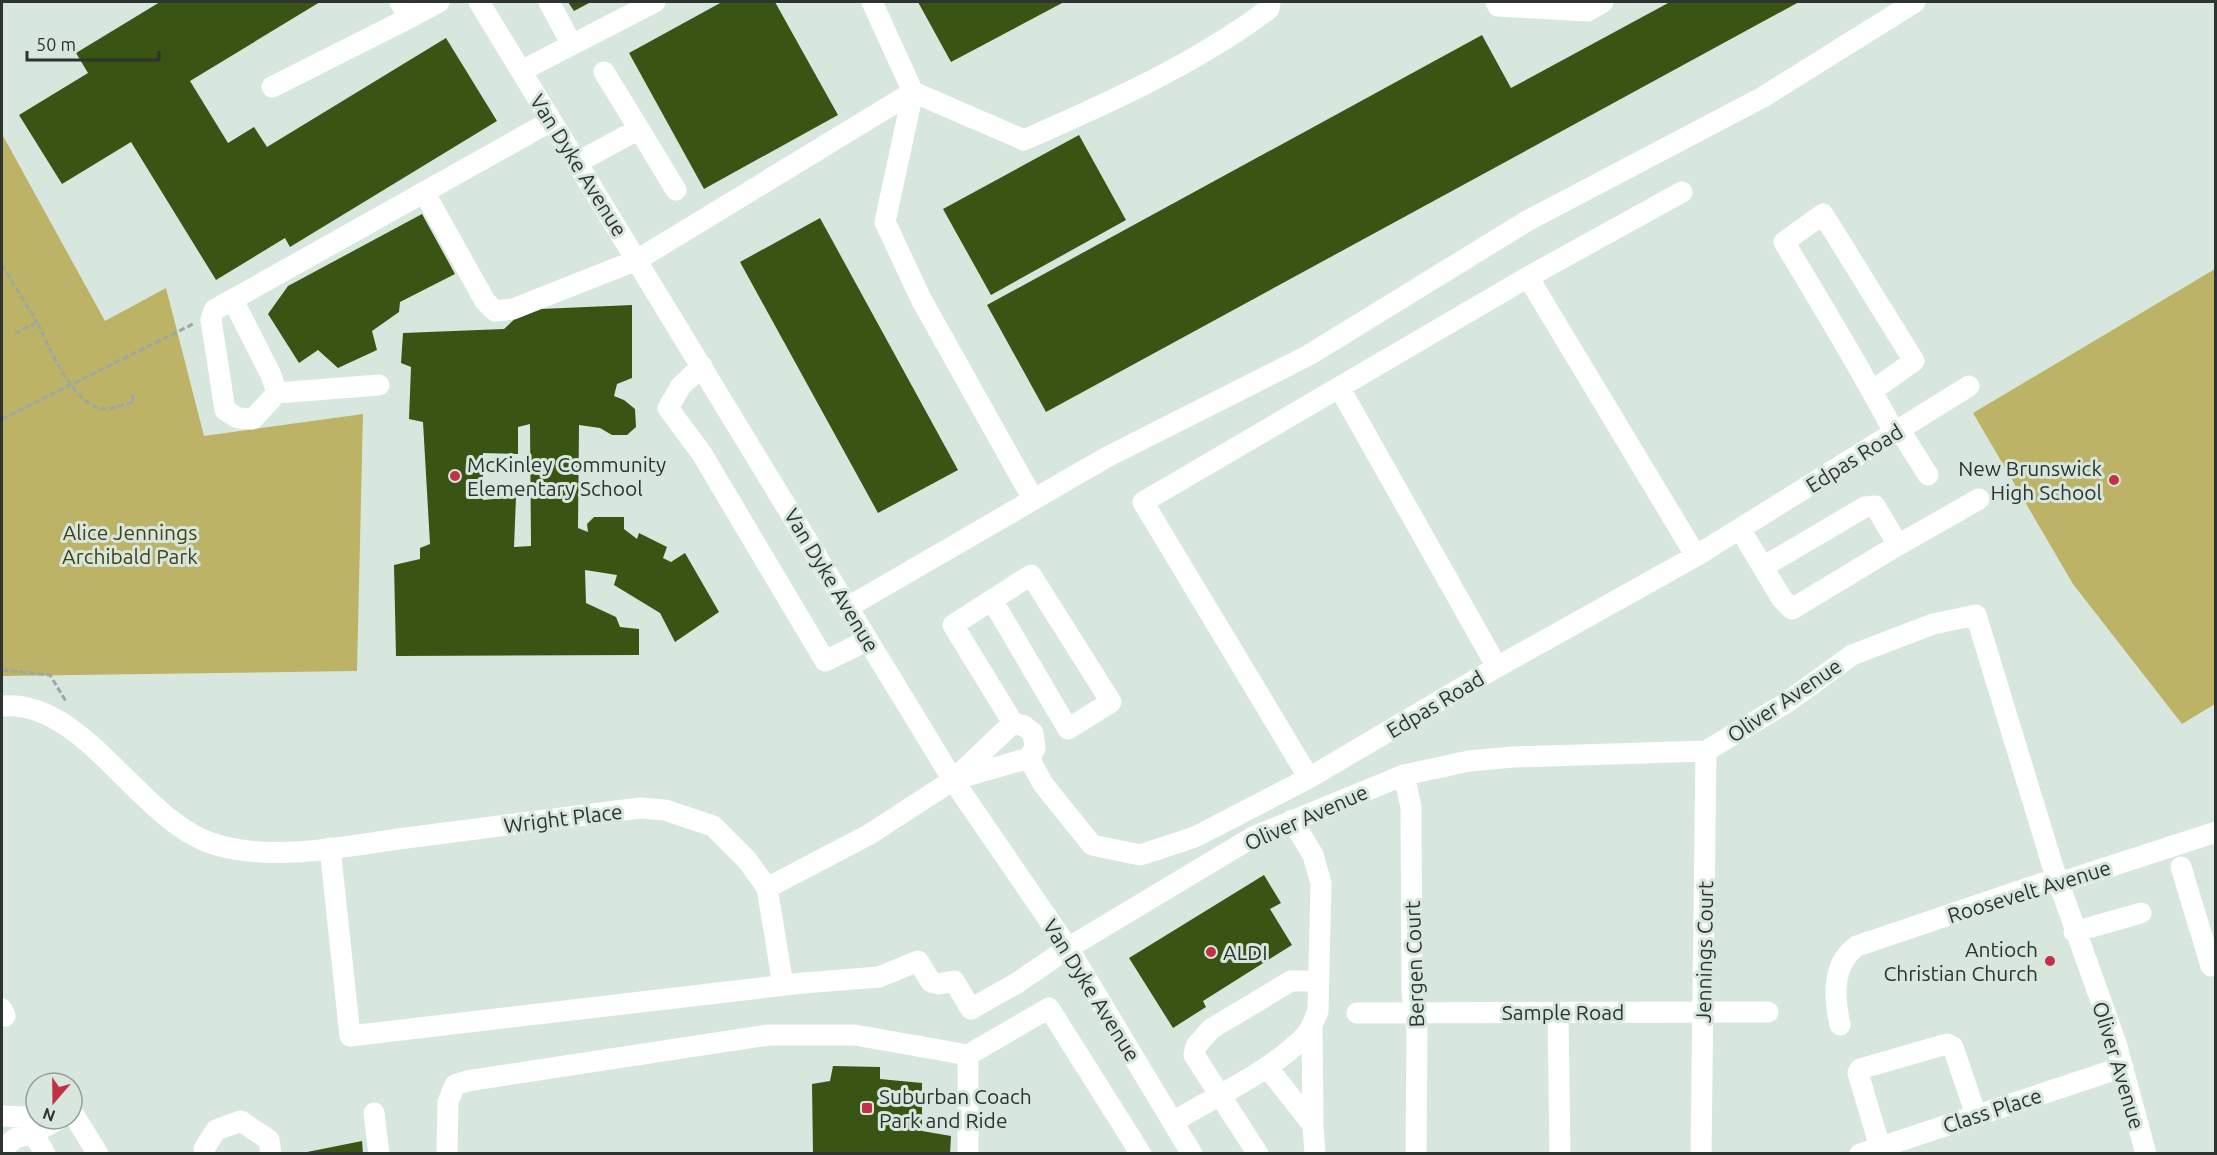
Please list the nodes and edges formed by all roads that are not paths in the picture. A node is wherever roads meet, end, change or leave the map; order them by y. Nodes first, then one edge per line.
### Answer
1 (439, 2) edge
2 (479, 2) edge
3 (549, 2) edge
4 (655, 2) edge
5 (872, 2) edge
6 (1270, 2) edge
7 (1496, 2) edge
8 (1603, 2) edge
9 (1913, 2) edge
10 (405, 10) edge
11 (572, 45) junction
12 (521, 71) junction
13 (604, 72) dead end
14 (272, 87) dead end
15 (914, 92) junction
16 (551, 121) junction
17 (639, 129) junction
18 (578, 162) junction
19 (676, 190) dead end
20 (424, 192) junction
21 (1682, 192) dead end
22 (637, 260) junction
23 (1528, 277) junction
24 (233, 300) junction
25 (702, 366) junction
26 (379, 385) dead end
27 (1969, 386) dead end
28 (1339, 387) junction
29 (1872, 391) junction
30 (277, 393) junction
31 (1896, 431) junction
32 (1928, 475) dead end
33 (1979, 498) dead end
34 (1033, 499) junction
35 (1740, 529) junction
36 (1898, 545) junction
37 (1696, 556) junction
38 (1761, 564) junction
39 (992, 600) junction
40 (848, 607) junction
41 (868, 640) junction
42 (1497, 667) junction
43 (2, 706) edge
44 (1013, 723) junction
45 (1706, 751) junction
46 (1029, 758) junction
47 (1404, 775) junction
48 (1309, 778) junction
49 (953, 780) junction
50 (1292, 820) junction
51 (2216, 832) edge
52 (330, 848) junction
53 (2181, 867) dead end
54 (2058, 883) junction
55 (767, 888) junction
56 (2141, 913) dead end
57 (2074, 932) junction
58 (1068, 948) junction
59 (2214, 970) edge
60 (1318, 981) junction
61 (783, 985) junction
62 (1415, 1012) junction
63 (1558, 1012) junction
64 (1768, 1012) dead end
65 (1357, 1013) dead end
66 (1704, 1013) junction
67 (1840, 1025) dead end
68 (1312, 1026) junction
69 (968, 1055) junction
70 (1267, 1067) junction
71 (2122, 1067) junction
72 (1219, 1094) junction
73 (374, 1113) dead end
74 (1977, 1115) junction
75 (2, 1116) edge
76 (1173, 1122) junction
77 (1313, 1125) junction
78 (2, 1128) edge
79 (37, 1131) edge
80 (84, 1131) edge
81 (33, 1133) junction
82 (2, 1149) edge
83 (1874, 1151) edge
84 (45, 1154) edge
85 (98, 1154) edge
86 (205, 1154) edge
87 (271, 1154) edge
88 (379, 1154) edge
89 (447, 1154) edge
90 (968, 1154) edge
91 (1141, 1154) edge
92 (1192, 1154) edge
93 (1258, 1154) edge
94 (1315, 1154) edge
95 (1416, 1154) edge
96 (1560, 1154) edge
97 (1701, 1154) edge
98 (2146, 1154) edge

1 - 10 street
2 - 12 street, Van Dyke Avenue
3 - 11 street
4 - 11 street
5 - 15 street
6 - 15 street
7 - 8 street
9 - 34 street
10 - 14 street
11 - 12 street
12 - 16 street, Van Dyke Avenue
13 - 17 street
15 - 22 street
15 - 34 street
16 - 18 street, Van Dyke Avenue
16 - 20 street
17 - 18 street
17 - 19 street
18 - 22 street, Van Dyke Avenue
20 - 22 street
20 - 24 street
21 - 23 street
22 - 25 street, Van Dyke Avenue
23 - 28 street
23 - 37 street
24 - 30 street
24 - 30 street
25 - 40 street, Van Dyke Avenue
25 - 41 street
26 - 30 street
27 - 31 street, Edpas Road
28 - 42 street
28 - 48 street
29 - 29 street
29 - 31 street
31 - 32 street
31 - 35 street, Edpas Road
33 - 36 street
34 - 40 street
35 - 37 street, Edpas Road
35 - 38 street
36 - 38 street
36 - 38 street
37 - 42 street, Edpas Road
39 - 39 street
39 - 44 street
40 - 41 street, Van Dyke Avenue
41 - 49 street, Van Dyke Avenue
42 - 48 street, Edpas Road
43 - 52 street, Wright Place
44 - 46 street
44 - 49 street
45 - 47 street, Oliver Avenue
45 - 54 street, Oliver Avenue
45 - 66 street, Jennings Court
46 - 48 street, Edpas Road
46 - 49 street
47 - 50 street, Oliver Avenue
47 - 62 street, Bergen Court
49 - 55 street
49 - 58 street, Van Dyke Avenue
50 - 58 street, Oliver Avenue
50 - 60 street
51 - 54 street, Roosevelt Avenue
52 - 55 street, Wright Place
52 - 61 street
53 - 59 street
54 - 57 street, Oliver Avenue
54 - 67 street, Roosevelt Avenue
55 - 61 street, Wright Place
56 - 57 street
57 - 71 street, Oliver Avenue
58 - 61 street, Oliver Avenue
58 - 76 street, Van Dyke Avenue
60 - 68 street
60 - 72 street
62 - 63 street, Sample Road
62 - 65 street, Sample Road
62 - 95 street, Bergen Court
63 - 66 street, Sample Road
63 - 96 street
64 - 66 street, Sample Road
66 - 97 street, Jennings Court
68 - 70 street
68 - 77 street
69 - 89 street
69 - 90 street
69 - 91 street
70 - 72 street
70 - 77 street
71 - 74 street, Class Place
71 - 98 street, Oliver Avenue
72 - 76 street
72 - 93 street
73 - 88 street
74 - 83 street, Class Place
74 - 83 street
75 - 81 street
76 - 92 street, Van Dyke Avenue
77 - 94 street
78 - 81 street
79 - 81 street
80 - 85 street
81 - 82 street
81 - 84 street
86 - 87 street

